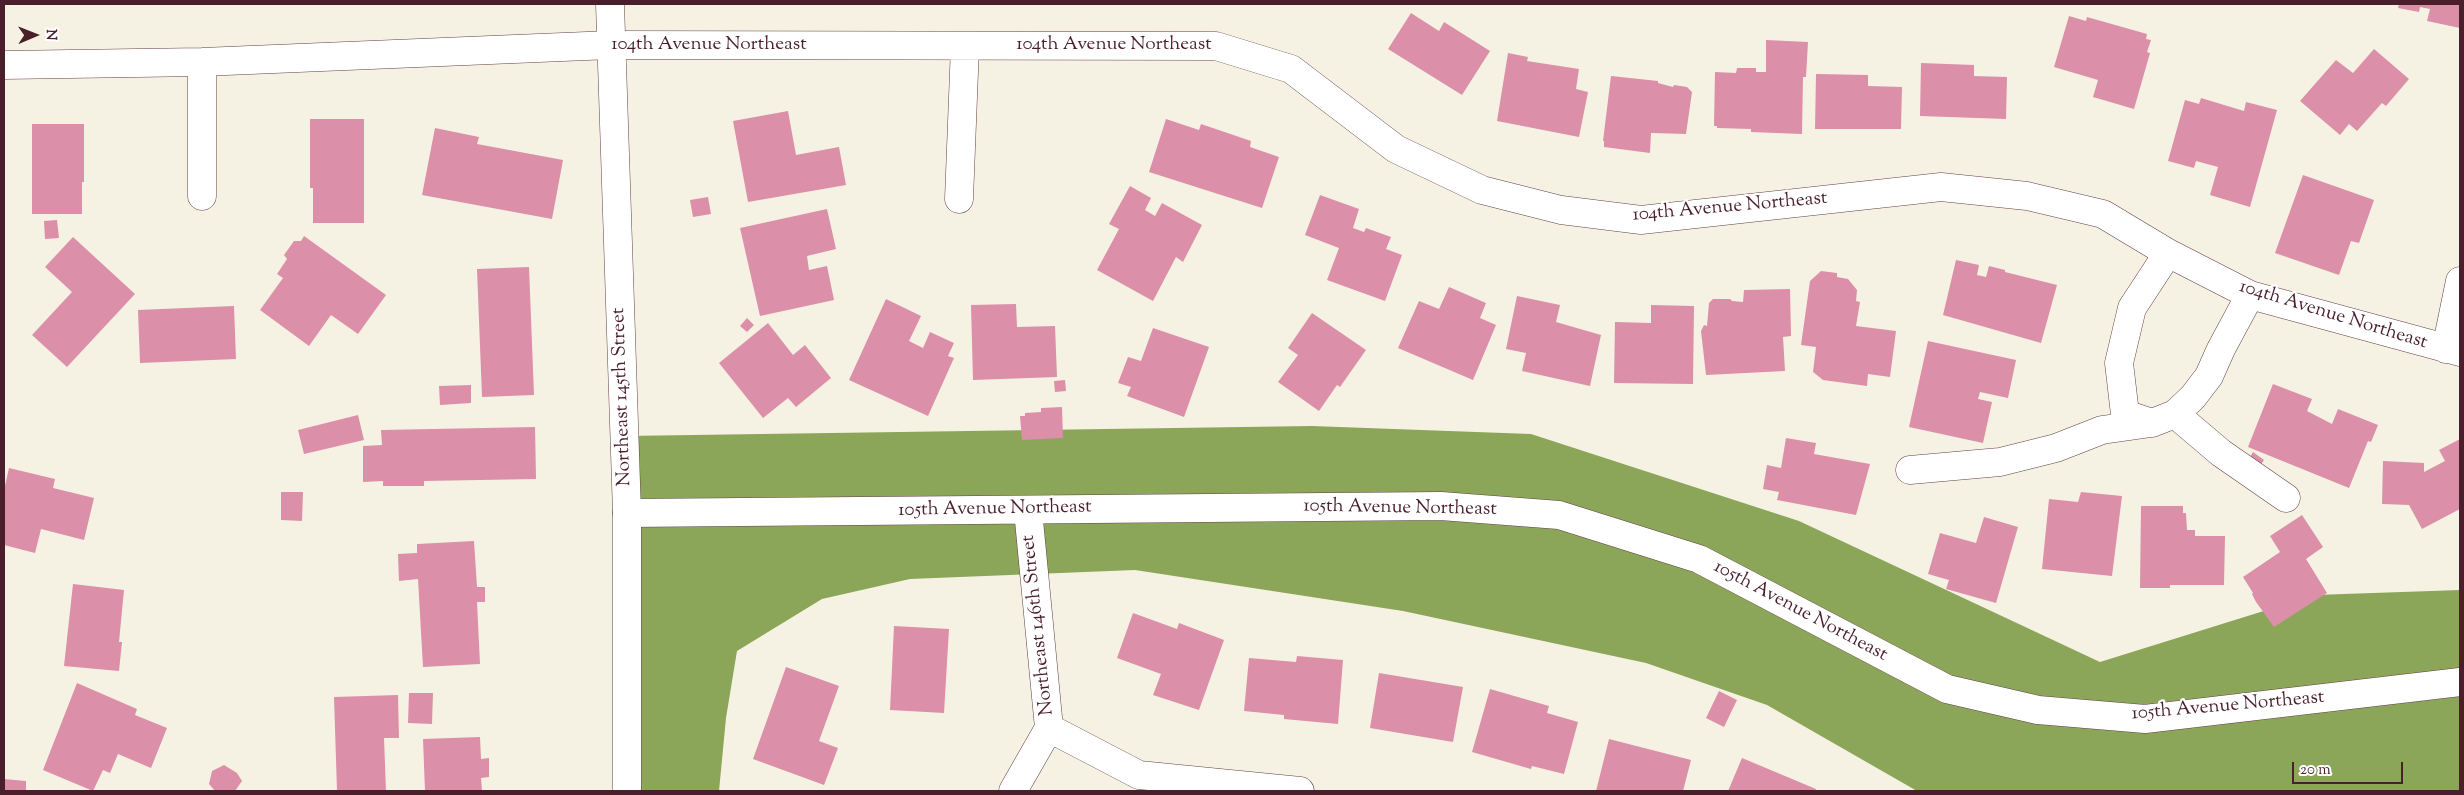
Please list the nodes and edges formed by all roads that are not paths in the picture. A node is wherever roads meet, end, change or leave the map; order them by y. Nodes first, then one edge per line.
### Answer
1 (610, 4) edge
2 (611, 45) junction
3 (965, 46) junction
4 (202, 62) junction
5 (4, 65) edge
6 (202, 196) dead end
7 (959, 199) dead end
8 (2168, 253) junction
9 (2460, 282) edge
10 (2250, 295) junction
11 (2453, 351) edge
12 (2164, 418) junction
13 (1910, 470) dead end
14 (2286, 498) dead end
15 (1028, 510) junction
16 (627, 513) junction
17 (2460, 682) edge
18 (1049, 728) junction
19 (627, 791) edge
20 (1013, 791) edge
21 (1300, 791) edge

1 - 2 street, Northeast 145th Street
2 - 3 street, 104th Avenue Northeast
2 - 4 street, 104th Avenue Northeast
2 - 16 street, Northeast 145th Street
3 - 7 street
3 - 8 street, 104th Avenue Northeast
4 - 5 street, 104th Avenue Northeast
4 - 6 street
8 - 10 street, 104th Avenue Northeast
8 - 12 street
9 - 11 street
10 - 11 street, 104th Avenue Northeast
10 - 12 street
12 - 13 street
12 - 14 street
15 - 16 street, 105th Avenue Northeast
15 - 17 street, 105th Avenue Northeast
15 - 18 street, Northeast 146th Street
16 - 19 street, Northeast 145th Street
18 - 20 street, Northeast 146th Street
18 - 21 street

